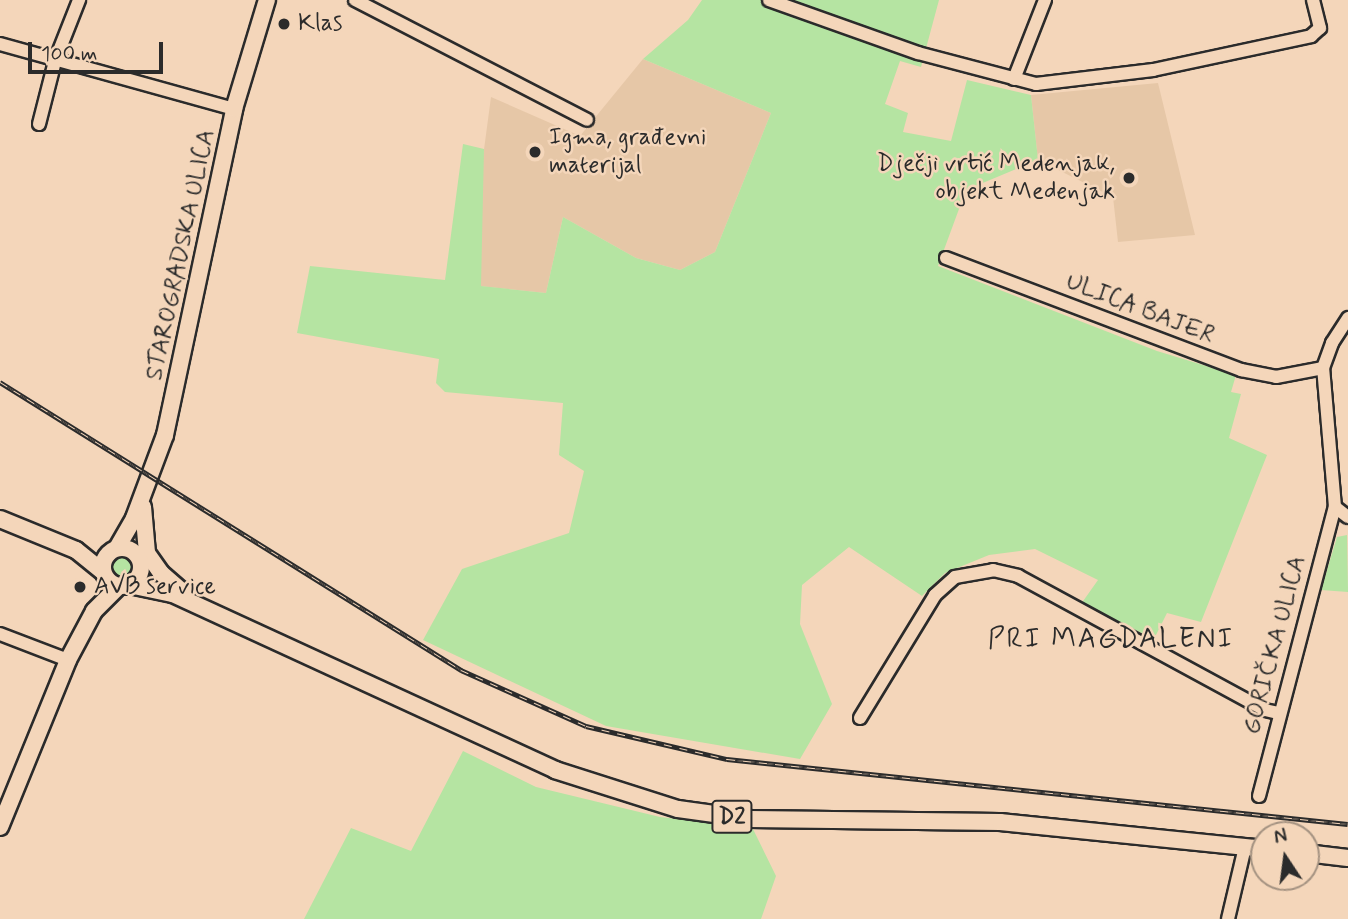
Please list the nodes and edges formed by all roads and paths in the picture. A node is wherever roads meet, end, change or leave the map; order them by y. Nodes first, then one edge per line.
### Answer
1 (79, 0) edge
2 (267, 0) edge
3 (355, 0) edge
4 (769, 0) edge
5 (1045, 0) edge
6 (1313, 0) edge
7 (0, 44) edge
8 (55, 61) junction
9 (1014, 79) junction
10 (234, 110) junction
11 (587, 120) dead end
12 (39, 124) dead end
13 (946, 258) dead end
14 (1348, 318) edge
15 (1323, 368) junction
16 (143, 494) junction
17 (1335, 507) junction
18 (1348, 517) edge
19 (134, 518) junction
20 (0, 519) edge
21 (76, 550) junction
22 (113, 551) junction
23 (138, 559) junction
24 (104, 573) junction
25 (124, 585) junction
26 (173, 594) junction
27 (191, 602) junction
28 (94, 611) junction
29 (0, 634) edge
30 (68, 660) junction
31 (1278, 713) junction
32 (860, 718) dead end
33 (1259, 796) dead end
34 (0, 827) edge
35 (1245, 847) junction
36 (1250, 848) edge
37 (1320, 855) edge
38 (1348, 858) edge
39 (1228, 919) edge

1 - 8 street
2 - 10 main road, STAROGRADSKA ULICA
3 - 11 street
4 - 9 street
5 - 9 street
6 - 9 street
7 - 8 street
8 - 10 street
8 - 12 street
10 - 16 main road, STAROGRADSKA ULICA
13 - 15 street, ULICA BAJER
14 - 15 street, GORIČKA ULICA
15 - 17 street, GORIČKA ULICA
16 - 19 main road, STAROGRADSKA ULICA
16 - 27 main road
17 - 18 street
17 - 31 street, GORIČKA ULICA
19 - 22 main road, STAROGRADSKA ULICA
19 - 23 main road, STAROGRADSKA ULICA
20 - 21 main road, D2
21 - 22 main road, D2
21 - 24 main road, D2
22 - 23 main road, D2
22 - 24 main road, STAROGRADSKA ULICA
23 - 25 main road
23 - 26 main road, D2
24 - 25 main road, D2
24 - 28 main road
25 - 26 main road, D2
25 - 28 main road
26 - 27 main road, D2
27 - 35 main road, D2
28 - 30 main road
29 - 30 street
30 - 34 main road
31 - 32 street
31 - 33 street, GORIČKA ULICA
35 - 36 main road, D2
35 - 39 street
37 - 38 main road

